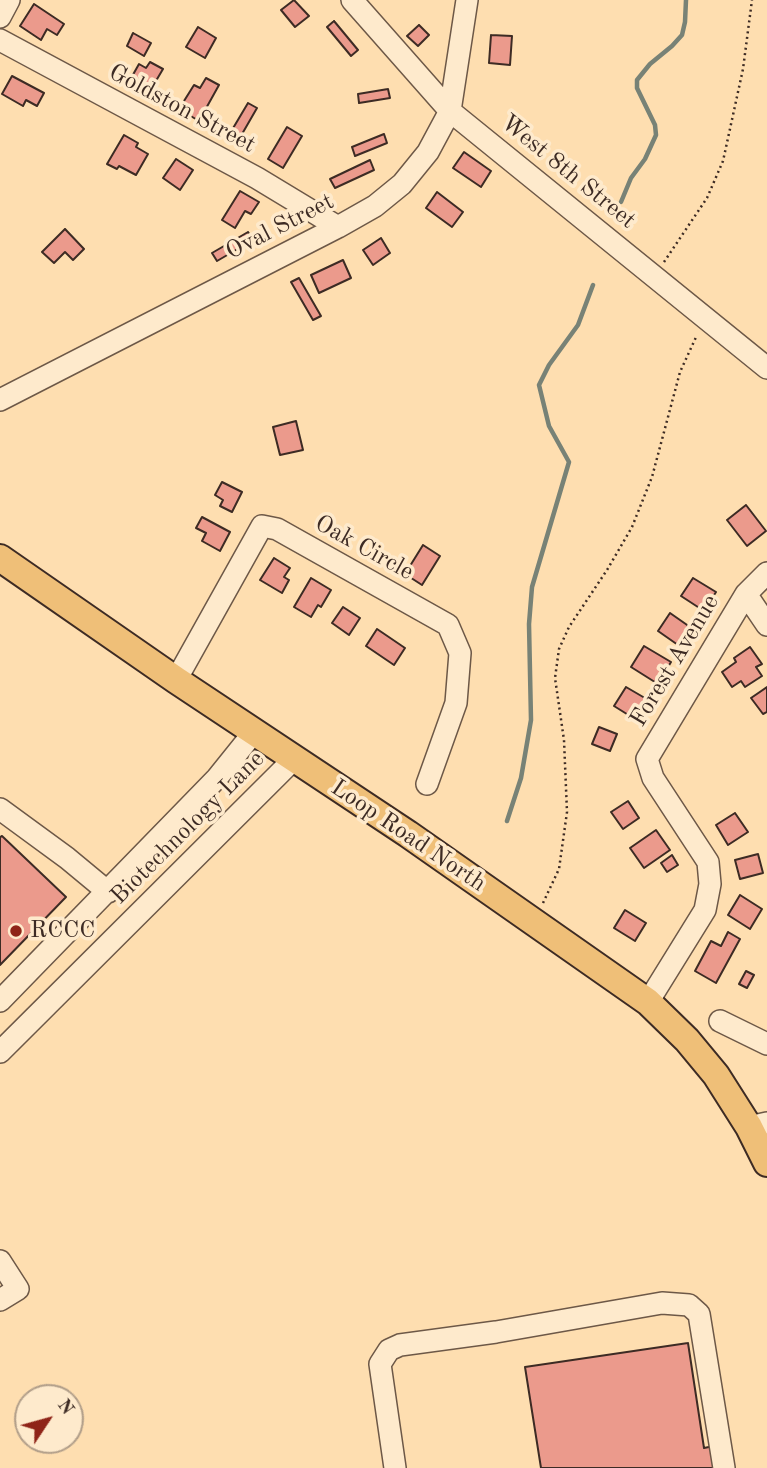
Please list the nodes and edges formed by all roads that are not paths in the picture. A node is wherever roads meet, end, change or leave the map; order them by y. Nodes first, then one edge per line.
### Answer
1 (9, 0) edge
2 (352, 0) edge
3 (467, 0) edge
4 (0, 17) edge
5 (0, 40) edge
6 (450, 111) junction
7 (338, 227) junction
8 (767, 368) edge
9 (0, 400) edge
10 (0, 558) edge
11 (767, 573) edge
12 (746, 594) junction
13 (767, 625) edge
14 (176, 680) junction
15 (254, 732) junction
16 (294, 759) junction
17 (427, 784) dead end
18 (0, 809) edge
19 (108, 892) junction
20 (0, 1001) edge
21 (648, 1002) junction
22 (720, 1021) dead end
23 (767, 1044) edge
24 (0, 1052) edge
25 (758, 1125) edge
26 (767, 1163) edge
27 (0, 1261) edge
28 (0, 1300) edge
29 (395, 1468) edge
30 (724, 1468) edge

1 - 4 street
2 - 6 street, West 8th Street
3 - 6 street, Oval Street
5 - 7 street, Goldston Street
6 - 7 street, Oval Street
6 - 8 street, West 8th Street
7 - 9 street, Oval Street
10 - 14 main road, Loop Road North
11 - 12 street, Forest Avenue
12 - 13 street
12 - 21 street, Forest Avenue
14 - 15 main road, Loop Road North
14 - 17 street, Oak Circle
15 - 16 main road, Loop Road North
15 - 19 street, Biotechnology Lane
16 - 21 main road, Loop Road North
16 - 24 street, Biotechnology Lane
18 - 19 street
19 - 20 street, Biotechnology Lane
21 - 25 main road, Loop Road North
22 - 23 street
25 - 26 main road, Loop Road North
27 - 28 street
29 - 30 street

